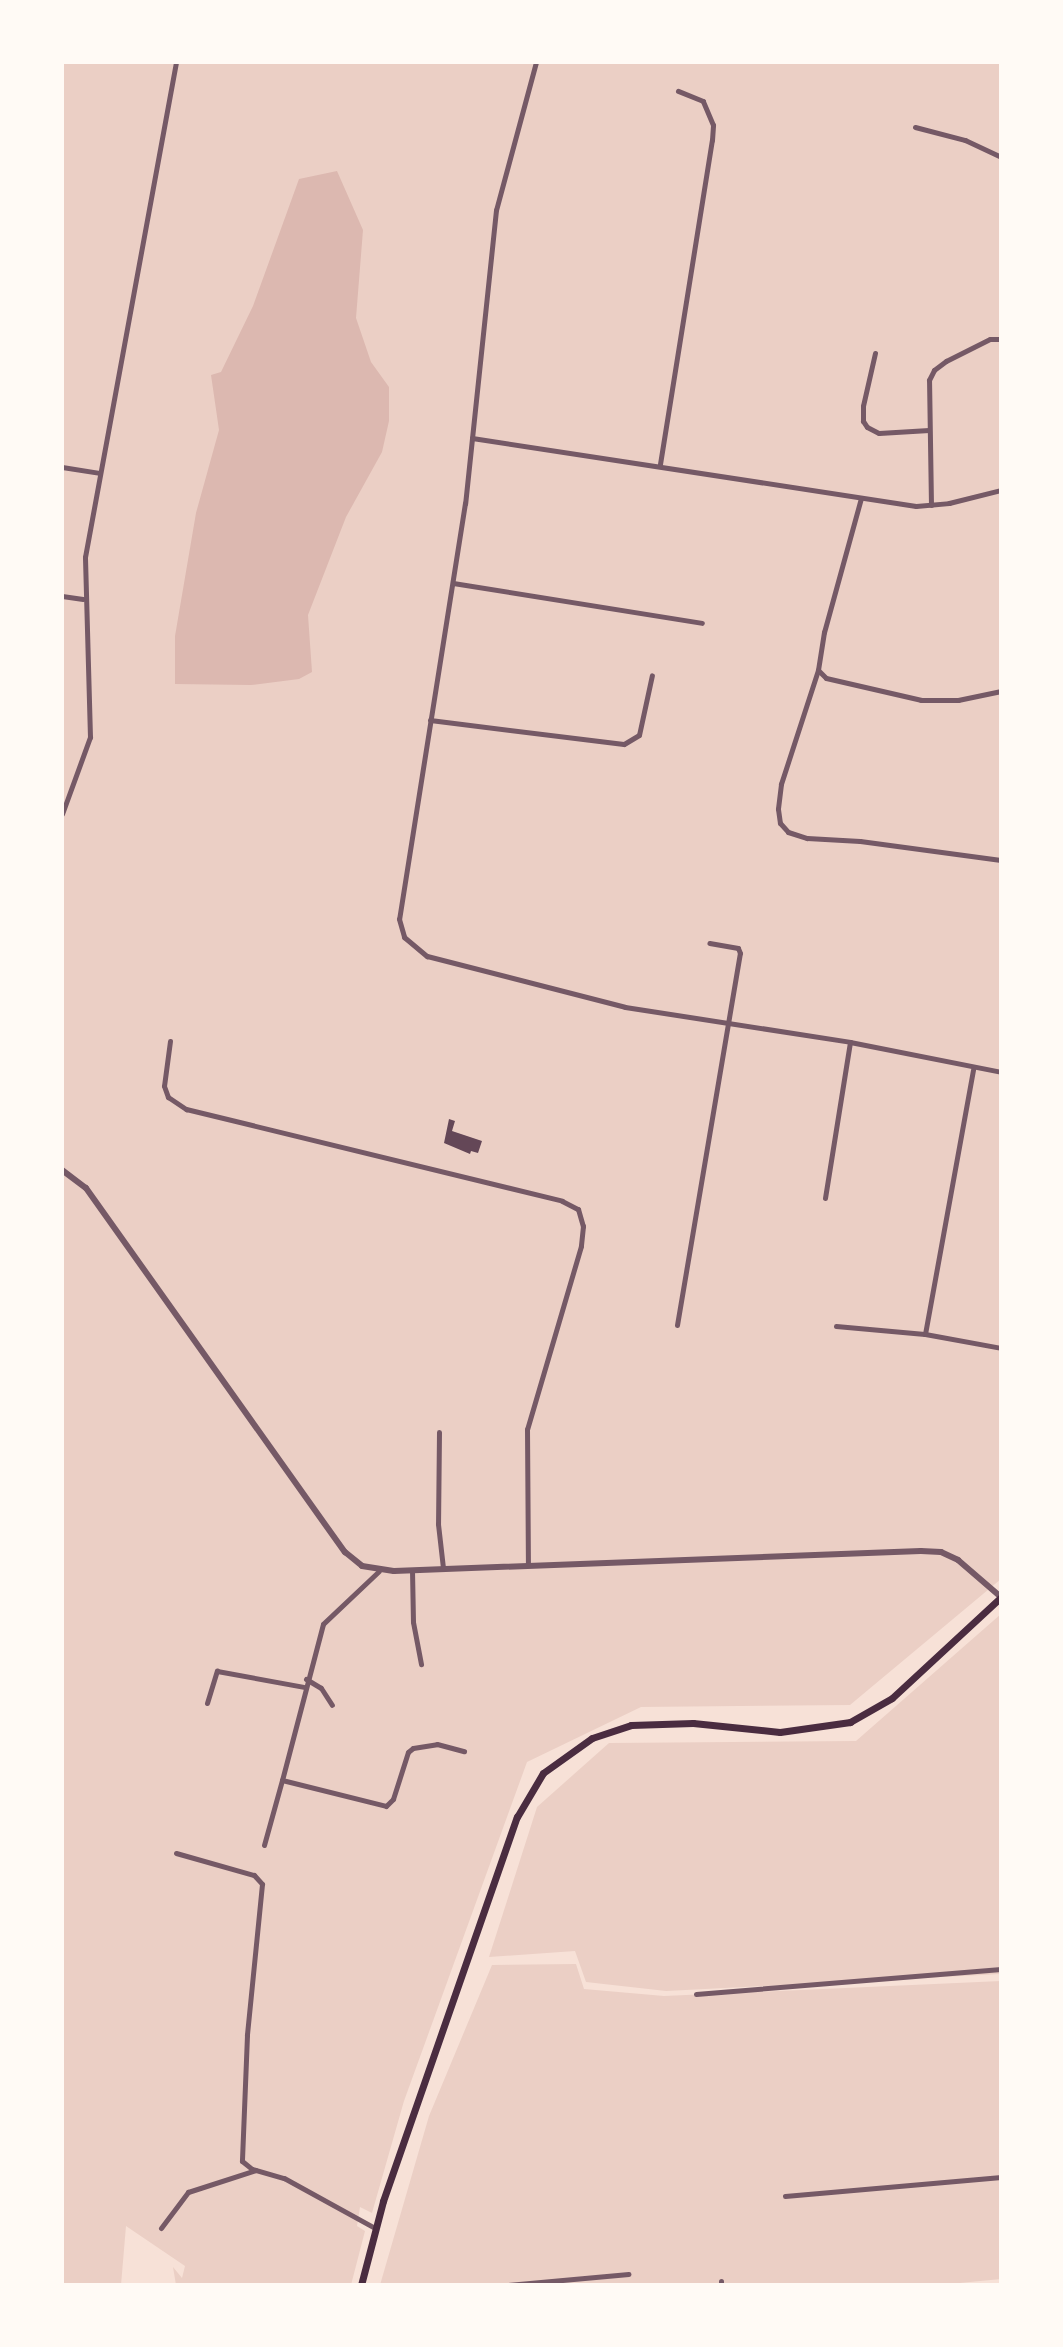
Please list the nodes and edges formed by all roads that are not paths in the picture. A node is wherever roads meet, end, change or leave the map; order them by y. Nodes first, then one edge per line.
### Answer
1 (176, 62) edge
2 (536, 62) edge
3 (678, 91) dead end
4 (915, 127) dead end
5 (1001, 157) edge
6 (1001, 339) edge
7 (875, 353) dead end
8 (929, 430) junction
9 (472, 438) junction
10 (660, 464) junction
11 (62, 467) edge
12 (98, 473) junction
13 (1001, 490) edge
14 (861, 498) junction
15 (931, 505) junction
16 (453, 583) junction
17 (62, 596) edge
18 (83, 599) junction
19 (702, 623) dead end
20 (818, 670) junction
21 (652, 675) dead end
22 (1001, 691) edge
23 (430, 720) junction
24 (62, 814) edge
25 (1001, 860) edge
26 (709, 943) dead end
27 (728, 1024) junction
28 (170, 1041) dead end
29 (850, 1042) junction
30 (973, 1069) junction
31 (1001, 1072) edge
32 (62, 1170) edge
33 (825, 1198) dead end
34 (677, 1325) dead end
35 (836, 1326) dead end
36 (925, 1334) junction
37 (1001, 1348) edge
38 (439, 1432) dead end
39 (528, 1565) junction
40 (443, 1568) junction
41 (412, 1570) junction
42 (379, 1571) junction
43 (1001, 1597) edge
44 (421, 1664) dead end
45 (306, 1679) junction
46 (304, 1687) junction
47 (207, 1703) dead end
48 (332, 1705) dead end
49 (464, 1751) dead end
50 (282, 1780) junction
51 (264, 1845) dead end
52 (176, 1853) dead end
53 (1001, 1969) edge
54 (696, 1994) dead end
55 (257, 2170) junction
56 (1001, 2177) edge
57 (785, 2196) dead end
58 (161, 2228) dead end
59 (375, 2228) junction
60 (629, 2274) dead end
61 (361, 2285) edge
62 (507, 2285) edge

1 - 12 street
2 - 9 street
3 - 10 street
4 - 5 street
6 - 8 street
7 - 8 street
8 - 15 street
9 - 10 street
9 - 16 street
10 - 14 street
11 - 12 street
12 - 18 street
13 - 15 street
14 - 15 street
14 - 20 street
16 - 19 street
16 - 23 street
17 - 18 street
18 - 24 street
20 - 22 street
20 - 25 street
21 - 23 street
23 - 27 street
26 - 27 street
27 - 29 street
27 - 34 street
28 - 39 street
29 - 30 street
29 - 33 street
30 - 31 street
30 - 36 street
32 - 42 street
35 - 36 street
36 - 37 street
38 - 40 street
39 - 40 street
39 - 43 street
40 - 41 street
41 - 42 street
41 - 44 street
42 - 45 street
43 - 59 main road
45 - 46 street
45 - 48 street
46 - 47 street
46 - 50 street
49 - 50 street
50 - 51 street
52 - 55 street
53 - 54 street
55 - 58 street
55 - 59 street
56 - 57 street
59 - 61 main road
60 - 62 street

